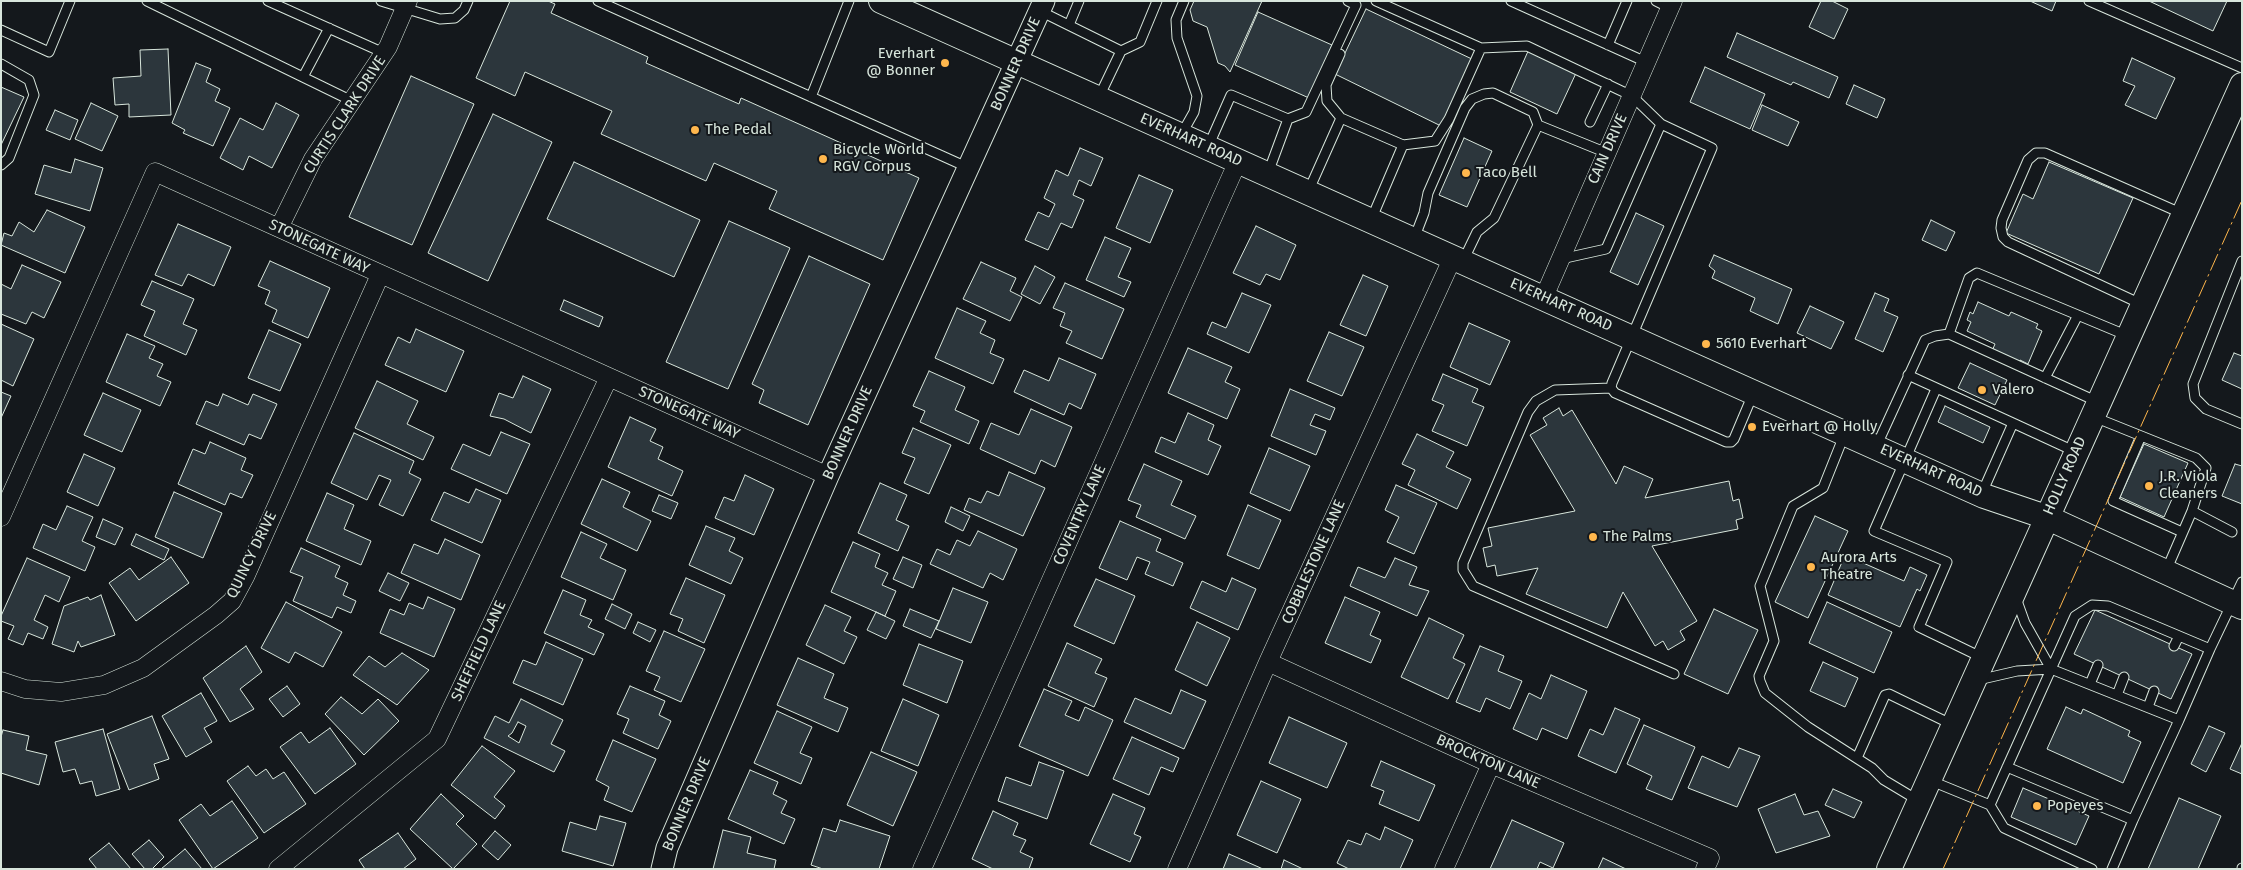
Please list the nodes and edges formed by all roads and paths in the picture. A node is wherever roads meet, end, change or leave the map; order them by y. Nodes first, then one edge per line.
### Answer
1 (70, 1) edge
2 (147, 1) edge
3 (268, 1) edge
4 (381, 1) edge
5 (468, 1) edge
6 (598, 1) edge
7 (849, 1) edge
8 (882, 1) edge
9 (1079, 1) edge
10 (1157, 1) edge
11 (1184, 1) edge
12 (1348, 1) edge
13 (1363, 1) edge
14 (1376, 1) edge
15 (1512, 1) edge
16 (1627, 1) edge
17 (2089, 1) edge
18 (1666, 3) edge
19 (407, 5) edge
20 (1042, 6) edge
21 (1069, 25) junction
22 (328, 28) junction
23 (1, 30) edge
24 (1608, 45) junction
25 (1481, 48) junction
26 (1121, 51) junction
27 (384, 53) junction
28 (1646, 62) junction
29 (1, 64) edge
30 (1017, 64) junction
31 (2242, 68) edge
32 (303, 77) junction
33 (1608, 84) junction
34 (2242, 85) edge
35 (1632, 96) junction
36 (811, 97) junction
37 (1098, 99) junction
38 (352, 101) junction
39 (1342, 118) junction
40 (1288, 119) junction
41 (1590, 122) dead end
42 (1661, 124) junction
43 (1538, 125) junction
44 (1181, 136) junction
45 (1403, 145) junction
46 (1208, 148) junction
47 (1607, 153) junction
48 (1238, 161) junction
49 (1, 164) edge
50 (969, 168) junction
51 (1268, 174) junction
52 (1308, 192) junction
53 (2183, 214) junction
54 (1370, 220) junction
55 (280, 228) junction
56 (1414, 239) junction
57 (1458, 259) junction
58 (1560, 259) junction
59 (2242, 261) edge
60 (380, 275) junction
61 (1544, 297) junction
62 (2142, 304) junction
63 (2078, 315) junction
64 (1949, 334) junction
65 (2128, 336) junction
66 (1633, 337) junction
67 (1908, 375) junction
68 (609, 377) junction
69 (2046, 378) junction
70 (1611, 388) junction
71 (1936, 389) junction
72 (1754, 392) junction
73 (2095, 409) junction
74 (2013, 424) junction
75 (2242, 424) edge
76 (1845, 433) junction
77 (2141, 436) junction
78 (1876, 447) junction
79 (2076, 452) junction
80 (1904, 460) junction
81 (828, 476) junction
82 (1981, 494) junction
83 (2192, 511) junction
84 (1, 517) edge
85 (2046, 517) junction
86 (2182, 532) junction
87 (2232, 532) dead end
88 (2165, 573) junction
89 (2013, 590) junction
90 (2239, 597) edge
91 (2178, 636) junction
92 (2174, 646) dead end
93 (2210, 649) junction
94 (1983, 658) junction
95 (1268, 662) junction
96 (2098, 665) dead end
97 (2051, 669) junction
98 (1674, 674) dead end
99 (2124, 677) dead end
100 (1, 681) edge
101 (1972, 682) junction
102 (2090, 684) junction
103 (2154, 691) dead end
104 (2117, 695) junction
105 (2148, 707) junction
106 (2180, 720) junction
107 (1953, 724) junction
108 (1856, 758) junction
109 (1491, 764) junction
110 (2007, 767) junction
111 (1929, 780) junction
112 (1919, 802) junction
113 (1990, 805) junction
114 (2133, 820) junction
115 (1707, 864) edge
116 (278, 869) edge
117 (662, 869) edge
118 (922, 869) edge
119 (1177, 869) edge
120 (1444, 869) edge
121 (1889, 869) edge
122 (2092, 869) edge
123 (2112, 869) edge

1 - 23 lane
2 - 32 lane
3 - 22 lane
4 - 19 lane
5 - 19 lane
6 - 36 lane
7 - 36 lane
8 - 30 main road, EVERHART ROAD
9 - 21 lane
10 - 26 lane
11 - 44 lane
12 - 40 lane
13 - 39 lane
14 - 25 lane
15 - 24 lane
16 - 24 lane
17 - 31 lane
18 - 28 street, CAIN DRIVE
19 - 27 street, CURTIS CLARK DRIVE
20 - 21 lane
20 - 30 street, BONNER DRIVE
21 - 26 lane
22 - 27 lane
22 - 32 lane
24 - 28 lane
25 - 33 lane
25 - 45 lane
26 - 37 lane
27 - 38 street, CURTIS CLARK DRIVE
28 - 35 street, CAIN DRIVE
29 - 49 lane
30 - 37 main road, EVERHART ROAD
30 - 50 street, BONNER DRIVE
32 - 38 lane
33 - 35 lane
33 - 41 lane
34 - 53 main road, HOLLY ROAD
35 - 42 lane
35 - 47 street, CAIN DRIVE
36 - 50 lane
37 - 44 main road, EVERHART ROAD
38 - 55 street, CURTIS CLARK DRIVE
39 - 45 lane
39 - 52 lane
40 - 46 lane
40 - 51 lane
42 - 58 lane
42 - 66 lane
43 - 47 lane
43 - 56 lane
43 - 57 lane
44 - 46 main road, EVERHART ROAD
45 - 54 lane
46 - 48 main road, EVERHART ROAD
47 - 58 street, CAIN DRIVE
48 - 51 main road, EVERHART ROAD
48 - 118 street, COVENTRY LANE
50 - 81 street, BONNER DRIVE
51 - 52 main road, EVERHART ROAD
52 - 54 main road, EVERHART ROAD
53 - 62 main road, HOLLY ROAD
53 - 62 lane
54 - 56 main road, EVERHART ROAD
55 - 60 street, STONEGATE WAY
55 - 84 street, STONEGATE WAY
56 - 57 main road, EVERHART ROAD
57 - 61 main road, EVERHART ROAD
57 - 95 street, COBBLESTONE LANE
58 - 61 street, CAIN DRIVE
59 - 75 lane
60 - 68 street, STONEGATE WAY
60 - 100 street, QUINCY DRIVE
61 - 66 main road, EVERHART ROAD
62 - 65 main road, HOLLY ROAD
63 - 64 lane
63 - 65 lane
63 - 69 lane
64 - 67 lane
64 - 69 lane
65 - 73 main road, HOLLY ROAD
66 - 70 lane
66 - 72 main road, EVERHART ROAD
67 - 71 lane
67 - 78 lane
68 - 81 street, STONEGATE WAY
68 - 116 street, SHEFFIELD LANE
69 - 73 lane
70 - 72 lane
70 - 98 lane
71 - 74 lane
71 - 80 lane
72 - 76 main road, EVERHART ROAD
73 - 77 lane
73 - 79 main road, HOLLY ROAD
74 - 79 lane
74 - 82 lane
76 - 78 main road, EVERHART ROAD
76 - 108 lane
77 - 83 lane
77 - 86 lane
78 - 80 main road, EVERHART ROAD
79 - 85 main road, HOLLY ROAD
80 - 82 main road, EVERHART ROAD
80 - 94 lane
81 - 117 street, BONNER DRIVE
82 - 85 main road, EVERHART ROAD
83 - 86 lane
83 - 87 lane
85 - 88 main road, EVERHART ROAD
85 - 89 main road, HOLLY ROAD
86 - 88 lane
88 - 90 main road, EVERHART ROAD
89 - 94 main road, HOLLY ROAD
89 - 97 lane
90 - 93 lane
91 - 92 lane
91 - 93 lane
91 - 97 lane
93 - 106 lane
94 - 101 main road, HOLLY ROAD
95 - 109 street, BROCKTON LANE
95 - 119 street, COBBLESTONE LANE
96 - 102 lane
97 - 101 lane
97 - 102 lane
97 - 110 lane
99 - 104 lane
101 - 107 main road, HOLLY ROAD
102 - 104 lane
103 - 105 lane
104 - 105 lane
105 - 106 lane
106 - 114 lane
107 - 108 lane
107 - 111 main road, HOLLY ROAD
108 - 112 lane
109 - 115 street, BROCKTON LANE
109 - 120 street
110 - 113 lane
110 - 114 lane
111 - 112 main road, HOLLY ROAD
111 - 113 lane
112 - 121 main road, HOLLY ROAD
113 - 122 lane
114 - 123 lane

